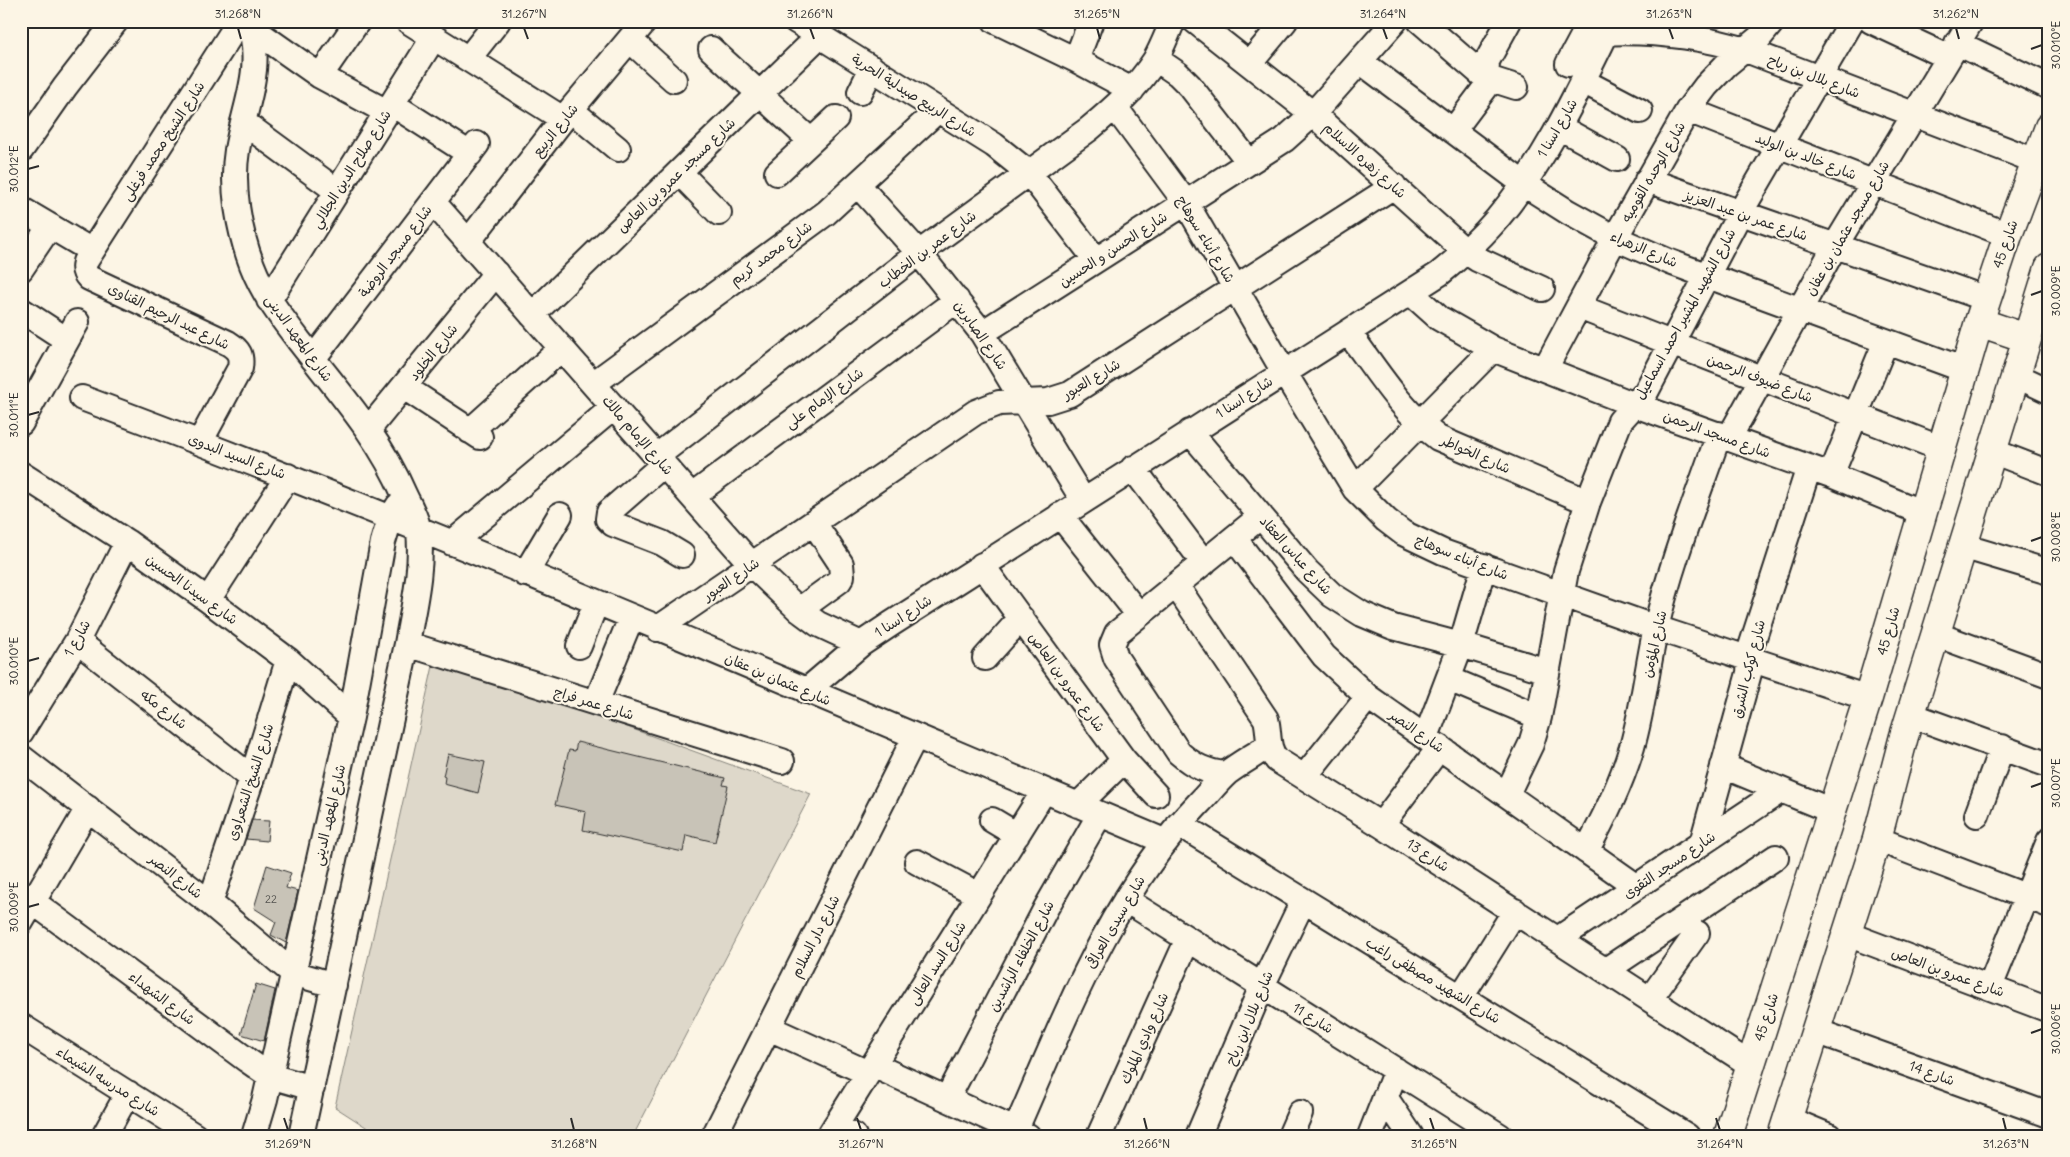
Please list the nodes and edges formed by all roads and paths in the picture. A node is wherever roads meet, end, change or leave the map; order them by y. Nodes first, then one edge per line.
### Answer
1 (116, 21) edge
2 (358, 21) edge
3 (408, 21) edge
4 (498, 21) edge
5 (645, 21) edge
6 (796, 21) edge
7 (1091, 21) edge
8 (1173, 21) edge
9 (1195, 21) edge
10 (1285, 21) edge
11 (1395, 21) edge
12 (1420, 21) edge
13 (1509, 21) edge
14 (1773, 21) edge
15 (1852, 21) edge
16 (1871, 21) edge
17 (1971, 21) edge
18 (997, 22) edge
19 (1688, 28) edge
20 (1594, 29) edge
21 (248, 31) edge
22 (819, 36) junction
23 (434, 37) junction
24 (630, 40) junction
25 (710, 49) dead end
26 (1746, 50) junction
27 (1953, 50) junction
28 (468, 59) junction
29 (1156, 59) junction
30 (1076, 60) junction
31 (1360, 61) junction
32 (1250, 63) junction
33 (872, 68) junction
34 (1576, 72) junction
35 (320, 76) junction
36 (1487, 77) junction
37 (1818, 78) junction
38 (674, 80) dead end
39 (1516, 87) dead end
40 (2049, 87) edge
41 (1132, 90) junction
42 (860, 92) dead end
43 (760, 93) junction
44 (1115, 107) junction
45 (389, 108) junction
46 (938, 110) junction
47 (1688, 110) junction
48 (1640, 111) dead end
49 (567, 114) junction
50 (1313, 114) junction
51 (1913, 114) junction
52 (836, 118) dead end
53 (243, 122) junction
54 (1559, 127) junction
55 (2049, 127) edge
56 (1453, 131) junction
57 (811, 140) junction
58 (1779, 145) junction
59 (618, 149) dead end
60 (21, 150) edge
61 (1617, 159) dead end
62 (2036, 160) junction
63 (1250, 162) junction
64 (679, 172) junction
65 (777, 173) dead end
66 (1029, 173) junction
67 (1647, 180) junction
68 (1873, 182) junction
69 (1524, 184) junction
70 (858, 185) junction
71 (1394, 186) junction
72 (337, 191) junction
73 (433, 202) junction
74 (1186, 203) junction
75 (21, 209) edge
76 (719, 213) dead end
77 (1740, 213) junction
78 (50, 226) junction
79 (2008, 235) junction
80 (1615, 238) junction
81 (468, 242) junction
82 (1835, 246) junction
83 (92, 252) junction
84 (1466, 252) junction
85 (919, 253) junction
86 (1096, 260) junction
87 (2049, 268) edge
88 (21, 269) edge
89 (496, 274) junction
90 (1707, 275) junction
91 (1235, 288) junction
92 (1542, 289) dead end
93 (1411, 293) junction
94 (2044, 299) edge
95 (269, 300) junction
96 (957, 300) junction
97 (1579, 307) junction
98 (1800, 309) junction
99 (21, 310) edge
100 (1983, 310) junction
101 (532, 315) junction
102 (1348, 332) junction
103 (982, 333) junction
104 (2026, 338) junction
105 (1886, 341) junction
106 (1672, 343) junction
107 (562, 348) junction
108 (1493, 349) junction
109 (313, 359) junction
110 (1545, 369) junction
111 (1964, 370) junction
112 (1284, 372) junction
113 (2015, 376) junction
114 (1762, 379) junction
115 (593, 384) junction
116 (404, 387) junction
117 (2049, 390) edge
118 (82, 398) dead end
119 (1024, 401) junction
120 (1635, 405) junction
121 (614, 407) junction
122 (1856, 415) junction
123 (21, 423) edge
124 (1419, 424) junction
125 (368, 430) junction
126 (1190, 432) junction
127 (1724, 436) junction
128 (200, 442) junction
129 (1942, 449) junction
130 (1992, 451) junction
131 (660, 460) junction
132 (1809, 467) junction
133 (1133, 468) junction
134 (2049, 473) edge
135 (21, 474) edge
136 (1831, 475) junction
137 (288, 476) junction
138 (1355, 489) junction
139 (404, 496) junction
140 (692, 496) junction
141 (1083, 500) junction
142 (1588, 502) junction
143 (1923, 513) junction
144 (560, 515) dead end
145 (1060, 515) junction
146 (1261, 516) junction
147 (390, 519) junction
148 (814, 522) junction
149 (419, 530) junction
150 (1234, 538) junction
151 (127, 542) junction
152 (452, 543) junction
153 (1962, 546) junction
154 (682, 554) dead end
155 (1204, 563) junction
156 (752, 564) junction
157 (982, 565) junction
158 (1484, 566) junction
159 (2049, 572) edge
160 (525, 574) junction
161 (1176, 585) junction
162 (1560, 594) junction
163 (208, 600) junction
164 (596, 603) junction
165 (799, 610) junction
166 (1139, 615) junction
167 (632, 618) junction
168 (1021, 618) junction
169 (1656, 628) junction
170 (657, 629) junction
171 (1935, 634) junction
172 (77, 641) junction
173 (407, 644) junction
174 (861, 644) junction
175 (1461, 644) junction
176 (579, 646) dead end
177 (985, 658) dead end
178 (288, 660) junction
179 (1750, 660) junction
180 (1547, 671) junction
181 (2049, 676) edge
182 (1449, 679) junction
183 (806, 691) junction
184 (1368, 697) junction
185 (1868, 698) junction
186 (596, 703) junction
187 (1912, 714) junction
188 (351, 717) junction
189 (1539, 717) junction
190 (21, 732) edge
191 (915, 737) junction
192 (1433, 742) junction
193 (1268, 746) junction
194 (2002, 748) junction
195 (21, 757) edge
196 (1124, 760) junction
197 (782, 761) dead end
198 (2049, 765) edge
199 (1723, 766) junction
200 (1226, 774) junction
201 (1305, 776) junction
202 (252, 778) junction
203 (1044, 791) junction
204 (1780, 791) junction
205 (1156, 794) dead end
206 (1506, 794) junction
207 (1078, 805) junction
208 (88, 808) junction
209 (1832, 811) junction
210 (1100, 814) junction
211 (1977, 815) dead end
212 (992, 820) dead end
213 (1381, 825) junction
214 (1172, 833) junction
215 (1017, 835) junction
216 (1877, 839) junction
217 (2049, 841) edge
218 (1702, 843) junction
219 (1586, 851) junction
220 (1776, 857) dead end
221 (917, 862) dead end
222 (1636, 886) junction
223 (979, 895) junction
224 (27, 897) edge
225 (2026, 897) junction
226 (1126, 900) junction
227 (1303, 900) junction
228 (210, 904) junction
229 (2049, 905) edge
230 (1515, 911) junction
231 (21, 922) edge
232 (1697, 933) dead end
233 (1846, 934) junction
234 (1188, 939) junction
235 (1558, 939) junction
236 (1606, 970) junction
237 (292, 973) junction
238 (334, 985) junction
239 (1262, 986) junction
240 (1990, 987) junction
241 (1460, 997) junction
242 (1650, 999) junction
243 (2049, 1010) edge
244 (21, 1026) edge
245 (769, 1028) junction
246 (1816, 1031) junction
247 (1751, 1065) junction
248 (871, 1069) junction
249 (1396, 1070) junction
250 (270, 1076) junction
251 (312, 1088) junction
252 (128, 1093) junction
253 (1385, 1097) junction
254 (947, 1099) junction
255 (1300, 1113) dead end
256 (2049, 1115) edge
257 (1785, 1128) edge
258 (840, 1132) edge
259 (1019, 1134) edge
260 (104, 1136) edge
261 (195, 1136) edge
262 (254, 1136) edge
263 (301, 1136) edge
264 (714, 1136) edge
265 (1099, 1136) edge
266 (1198, 1136) edge
267 (1290, 1136) edge
268 (1370, 1136) edge
269 (1411, 1136) edge
270 (1500, 1136) edge
271 (1688, 1136) edge
272 (1728, 1136) edge
273 (1829, 1136) edge

1 - 60 street
2 - 35 street
3 - 23 street
4 - 28 street
5 - 24 street, شارع الربيع
6 - 22 street, شارع الربيع صيدلية الحرية
7 - 30 street
8 - 29 street, شارع عمر بن الخطاب
9 - 32 street, شارع زهره الاسلام
10 - 32 street
11 - 31 street, شارع الحسن و الحسين
12 - 36 street
13 - 36 street
14 - 26 street, شارع الوحده القوميه
15 - 37 street, شارع الشهيد المشير احمد اسماعيل
16 - 27 street
17 - 27 street, شارع مسجد عثمان بن عفان
18 - 30 street
19 - 20 street, شارع بلال بن رباح
19 - 26 street, شارع بلال بن رباح
20 - 34 street, شارع اسنا 1
21 - 35 street
21 - 53 street, شارع المعهد الدينى
21 - 83 street, شارع الشيخ محمد فرغلى
22 - 33 street, شارع الربيع صيدلية الحرية
22 - 43 street, شارع مسجد عمرو بن العاص
23 - 28 street
23 - 45 street, شارع صلاح الدين الجلالي
24 - 38 street
24 - 49 street, شارع الربيع
25 - 43 street
26 - 37 street, شارع بلال بن رباح
26 - 47 street, شارع الوحده القوميه
27 - 40 street
27 - 51 street, شارع مسجد عثمان بن عفان
28 - 49 street
29 - 41 street, شارع عمر بن الخطاب
29 - 63 street
30 - 41 street
31 - 50 street, شارع الحسن و الحسين
31 - 56 street, شارع الزهراء
32 - 50 street, شارع زهره الاسلام
33 - 42 street
33 - 46 street, شارع الربيع صيدلية الحرية
34 - 48 street
34 - 54 street, شارع اسنا 1
35 - 45 street
36 - 39 street
36 - 56 street
37 - 51 street, شارع بلال بن رباح
37 - 58 street, شارع الشهيد المشير احمد اسماعيل
41 - 44 street, شارع عمر بن الخطاب
43 - 57 street
43 - 64 street, شارع مسجد عمرو بن العاص
44 - 66 street, شارع عمر بن الخطاب
44 - 74 street, شارع أبناء سوهاج
45 - 72 street, شارع صلاح الدين الجلالي
45 - 73 street, شارع مسجد الروضة
46 - 66 street, شارع الربيع صيدلية الحرية
46 - 70 street, شارع محمد كريم
47 - 58 street, شارع خالد بن الوليد
47 - 67 street, شارع الوحده القوميه
49 - 59 street
49 - 81 street, شارع الربيع
50 - 63 street, شارع الحسن و الحسين
50 - 71 street, شارع زهره الاسلام
51 - 62 street, شارع بلال بن رباح
51 - 68 street, شارع مسجد عثمان بن عفان
52 - 57 street
53 - 72 street
53 - 95 street, شارع المعهد الدينى
54 - 61 street
54 - 69 street, شارع اسنا 1
55 - 62 main road, شارع 45
56 - 69 street, شارع الزهراء
57 - 65 street
58 - 68 street, شارع خالد بن الوليد
58 - 77 street, شارع الشهيد المشير احمد اسماعيل
62 - 79 main road, شارع 45
63 - 74 street, شارع الحسن و الحسين
64 - 76 street
64 - 101 street, شارع مسجد عمرو بن العاص
66 - 85 street, شارع عمر بن الخطاب
66 - 86 street, شارع الربيع صيدلية الحرية
67 - 77 street, شارع عمر بن عبد العزيز
67 - 80 street, شارع الوحده القوميه
68 - 79 street, شارع خالد بن الوليد
68 - 82 street, شارع مسجد عثمان بن عفان
69 - 80 street, شارع الزهراء
69 - 84 street, شارع اسنا 1
70 - 85 street, شارع الصابرين
70 - 115 street, شارع محمد كريم
71 - 84 street, شارع زهره الاسلام
71 - 91 street, شارع العبور
72 - 95 street, شارع صلاح الدين الجلالي
73 - 81 street, شارع الإمام مالك
73 - 109 street, شارع مسجد الروضة
74 - 86 street, شارع الحسن و الحسين
74 - 91 street, شارع أبناء سوهاج
75 - 78 street
77 - 82 street, شارع عمر بن عبد العزيز
77 - 90 street, شارع الشهيد المشير احمد اسماعيل
78 - 83 street
78 - 88 street
79 - 100 main road, شارع 45
80 - 90 street, شارع الزهراء
80 - 97 street, شارع الوحده القوميه
81 - 89 street, شارع الإمام مالك
82 - 98 street, شارع مسجد عثمان بن عفان
82 - 100 street, شارع عمر بن عبد العزيز
83 - 128 street, شارع عبد الرحيم القناوى
84 - 92 street, شارع زهره الاسلام
84 - 93 street, شارع اسنا 1
85 - 96 street, شارع الصابرين
85 - 131 street, شارع عمر بن الخطاب
86 - 103 street, شارع الحسن و الحسين
87 - 94 main road
89 - 101 street, شارع الإمام مالك
89 - 116 street, شارع الخلود
90 - 98 street, شارع الزهراء
90 - 106 street, شارع الشهيد المشير احمد اسماعيل
91 - 112 street, شارع أبناء سوهاج
91 - 119 street, شارع العبور
93 - 102 street, شارع اسنا 1
93 - 108 street, شارع مسجد الرحمن
94 - 104 main road
95 - 109 street, شارع المعهد الدينى
96 - 103 street, شارع الصابرين
96 - 140 street, شارع الإمام على
97 - 106 street, شارع ضيوف الرحمن
97 - 110 street, شارع الوحده القوميه
98 - 105 street, شارع الزهراء
98 - 114 street, شارع مسجد عثمان بن عفان
99 - 123 street
100 - 104 main road
100 - 111 main road, شارع 45
101 - 107 street, شارع الإمام مالك
102 - 112 street, شارع اسنا 1
102 - 124 street, شارع الخواطر
103 - 119 street, شارع الصابرين
104 - 113 main road
105 - 111 street, شارع الزهراء
105 - 122 street
106 - 114 street, شارع ضيوف الرحمن
106 - 120 street, شارع الشهيد المشير احمد اسماعيل
107 - 115 street, شارع الإمام مالك
107 - 116 street
108 - 110 street, شارع مسجد الرحمن
108 - 124 street
109 - 125 street, شارع المعهد الدينى
110 - 120 street, شارع مسجد الرحمن
111 - 129 main road, شارع 45
112 - 126 street, شارع اسنا 1
112 - 138 street, شارع أبناء سوهاج
113 - 117 street
113 - 130 main road
114 - 122 street, شارع ضيوف الرحمن
114 - 127 street, شارع مسجد عثمان بن عفان
115 - 121 street, شارع الإمام مالك
116 - 125 street, شارع الخلود
118 - 128 street, شارع السيد البدوى
119 - 141 street, شارع الصابرين
119 - 148 street, شارع العبور
120 - 127 street, شارع مسجد الرحمن
120 - 142 street, شارع الشهيد المشير احمد اسماعيل
121 - 131 street, شارع الإمام مالك
121 - 152 street
122 - 129 street, شارع ضيوف الرحمن
122 - 136 street
124 - 138 street
124 - 142 street, شارع الخواطر
125 - 139 street, شارع المعهد الدينى
126 - 133 street, شارع اسنا 1
126 - 146 street, شارع عباس العقاد
127 - 132 street, شارع مسجد الرحمن
127 - 169 street, شارع المؤمن
128 - 137 street, شارع السيد البدوى
129 - 143 main road, شارع 45
130 - 134 street
130 - 153 main road
131 - 140 street, شارع الإمام مالك
131 - 154 street, شارع عمر بن الخطاب
132 - 136 street, شارع مسجد الرحمن
132 - 179 street, شارع كوكب الشرق
133 - 141 street, شارع اسنا 1
133 - 155 street
135 - 151 street, شارع سيدنا الحسين
136 - 143 street, شارع مسجد الرحمن
137 - 147 street, شارع السيد البدوى
137 - 163 street
138 - 158 street, شارع أبناء سوهاج
139 - 147 street, شارع المعهد الدينى
139 - 149 street, شارع المعهد الدينى
140 - 156 street, شارع الإمام مالك
141 - 145 street, شارع اسنا 1
142 - 162 street, شارع الشهيد المشير احمد اسماعيل
143 - 185 main road, شارع 45
144 - 160 street
145 - 157 street, شارع اسنا 1
145 - 166 street
146 - 150 street
146 - 175 street, شارع عباس العقاد
147 - 149 street, شارع عثمان بن عفان
147 - 188 street, شارع المعهد الدينى
148 - 156 street, شارع العبور
148 - 165 street
149 - 152 street, شارع عثمان بن عفان
149 - 173 street, شارع المعهد الدينى
150 - 155 street
150 - 184 street, شارع النصر
151 - 163 street, شارع سيدنا الحسين
151 - 172 street, شارع 1
152 - 160 street, شارع عثمان بن عفان
153 - 159 street
153 - 171 main road
155 - 161 street
156 - 165 street, شارع الإمام مالك
156 - 170 street, شارع العبور
157 - 168 street, شارع عمرو بن العاص
157 - 174 street, شارع اسنا 1
158 - 162 street, شارع أبناء سوهاج
158 - 175 street
160 - 164 street, شارع عثمان بن عفان
161 - 166 street
161 - 193 street
162 - 169 street, شارع أبناء سوهاج
162 - 180 street, شارع الشهيد المشير احمد اسماعيل
163 - 178 street, شارع سيدنا الحسين
164 - 167 street, شارع عثمان بن عفان
164 - 176 street
165 - 174 street, شارع الإمام مالك
166 - 200 street
167 - 170 street, شارع عثمان بن عفان
167 - 186 street
168 - 177 street
168 - 196 street, شارع عمرو بن العاص
169 - 179 street, شارع أبناء سوهاج
169 - 219 street, شارع المؤمن
170 - 183 street, شارع عثمان بن عفان
171 - 181 street
171 - 187 main road
172 - 190 street, شارع 1
172 - 202 street, شارع مكه
173 - 186 street, شارع عمر فراج
173 - 238 street, شارع المعهد الدينى
174 - 183 street, شارع اسنا 1
175 - 180 street, شارع عباس العقاد
175 - 182 street
178 - 188 street, شارع سيدنا الحسين
178 - 202 street, شارع الشيخ الشعراوى
179 - 185 street, شارع أبناء سوهاج
179 - 199 street, شارع كوكب الشرق
180 - 189 street, شارع الشهيد المشير احمد اسماعيل
182 - 189 street
182 - 192 street
183 - 191 street, شارع عثمان بن عفان
184 - 192 street, شارع النصر
184 - 201 street
185 - 209 main road, شارع 45
186 - 197 street, شارع عمر فراج
187 - 194 street
187 - 216 main road
188 - 237 street, شارع المعهد الدينى
189 - 206 street, شارع الشهيد المشير احمد اسماعيل
191 - 203 street, شارع عثمان بن عفان
191 - 245 street, شارع دار السلام
192 - 206 street, شارع النصر
192 - 213 street
193 - 200 street, شارع سيدى العراقى
193 - 201 street, شارع 13
194 - 198 street
194 - 211 street
195 - 208 street, شارع النصر
196 - 205 street, شارع عمرو بن العاص
196 - 207 street
199 - 204 street
199 - 218 street, شارع كوكب الشرق
200 - 214 street, شارع سيدى العراقى
201 - 213 street, شارع 13
202 - 228 street, شارع الشيخ الشعراوى
203 - 207 street, شارع عثمان بن عفان
203 - 215 street, شارع السد العالى
204 - 209 street
204 - 218 street, شارع مسجد التقوى
206 - 219 street, شارع النصر
207 - 210 street, شارع عثمان بن عفان
208 - 224 street
208 - 228 street, شارع النصر
209 - 247 main road, شارع 45
210 - 214 street, شارع عثمان بن عفان
210 - 254 street, شارع الخلفاء الراشدين
212 - 215 street
213 - 230 street, شارع 13
214 - 226 street, شارع سيدى العراقى
214 - 227 street, شارع الشهيد مصطفى راغب
215 - 223 street, شارع السد العالى
216 - 225 street
216 - 233 main road
217 - 225 street
218 - 222 street, شارع مسجد التقوى
219 - 222 street, شارع النصر
220 - 236 street
221 - 223 street
222 - 235 street, شارع مسجد التقوى
223 - 248 street, شارع السد العالى
224 - 231 street
224 - 250 street, شارع الشهداء
225 - 229 street
225 - 240 street
226 - 234 street, شارع 11
226 - 259 street, شارع سيدى العراقى
227 - 239 street, شارع بلال ابن رباح
227 - 241 street, شارع الشهيد مصطفى راغب
228 - 237 street, شارع النصر
230 - 235 street, شارع 13
230 - 241 street
232 - 242 street
233 - 240 street, شارع عمرو بن العاص
233 - 246 main road
234 - 239 street, شارع 11
234 - 265 street, شارع وادي الملوك
235 - 236 street, شارع 13
236 - 242 street, شارع 13
237 - 238 street, شارع النصر
237 - 250 street, شارع المعهد الدينى
238 - 251 street, شارع المعهد الدينى
239 - 249 street, شارع 11
239 - 266 street, شارع بلال ابن رباح
240 - 243 street, شارع عمرو بن العاص
241 - 271 street, شارع الشهيد مصطفى راغب
242 - 247 street, شارع 13
244 - 252 street, شارع مدرسه الشيماء
245 - 248 street
245 - 264 street, شارع دار السلام
246 - 256 street, شارع 14
246 - 257 main road
247 - 272 main road, شارع 45
248 - 254 street
248 - 258 street, شارع السد العالى
249 - 253 street
249 - 270 street, شارع 11
250 - 251 street, شارع الشهداء
250 - 262 street, شارع المعهد الدينى
251 - 263 street, شارع المعهد الدينى
252 - 260 street
252 - 261 street, شارع مدرسه الشيماء
253 - 268 street
253 - 269 street
254 - 259 street
255 - 267 street
257 - 273 street

